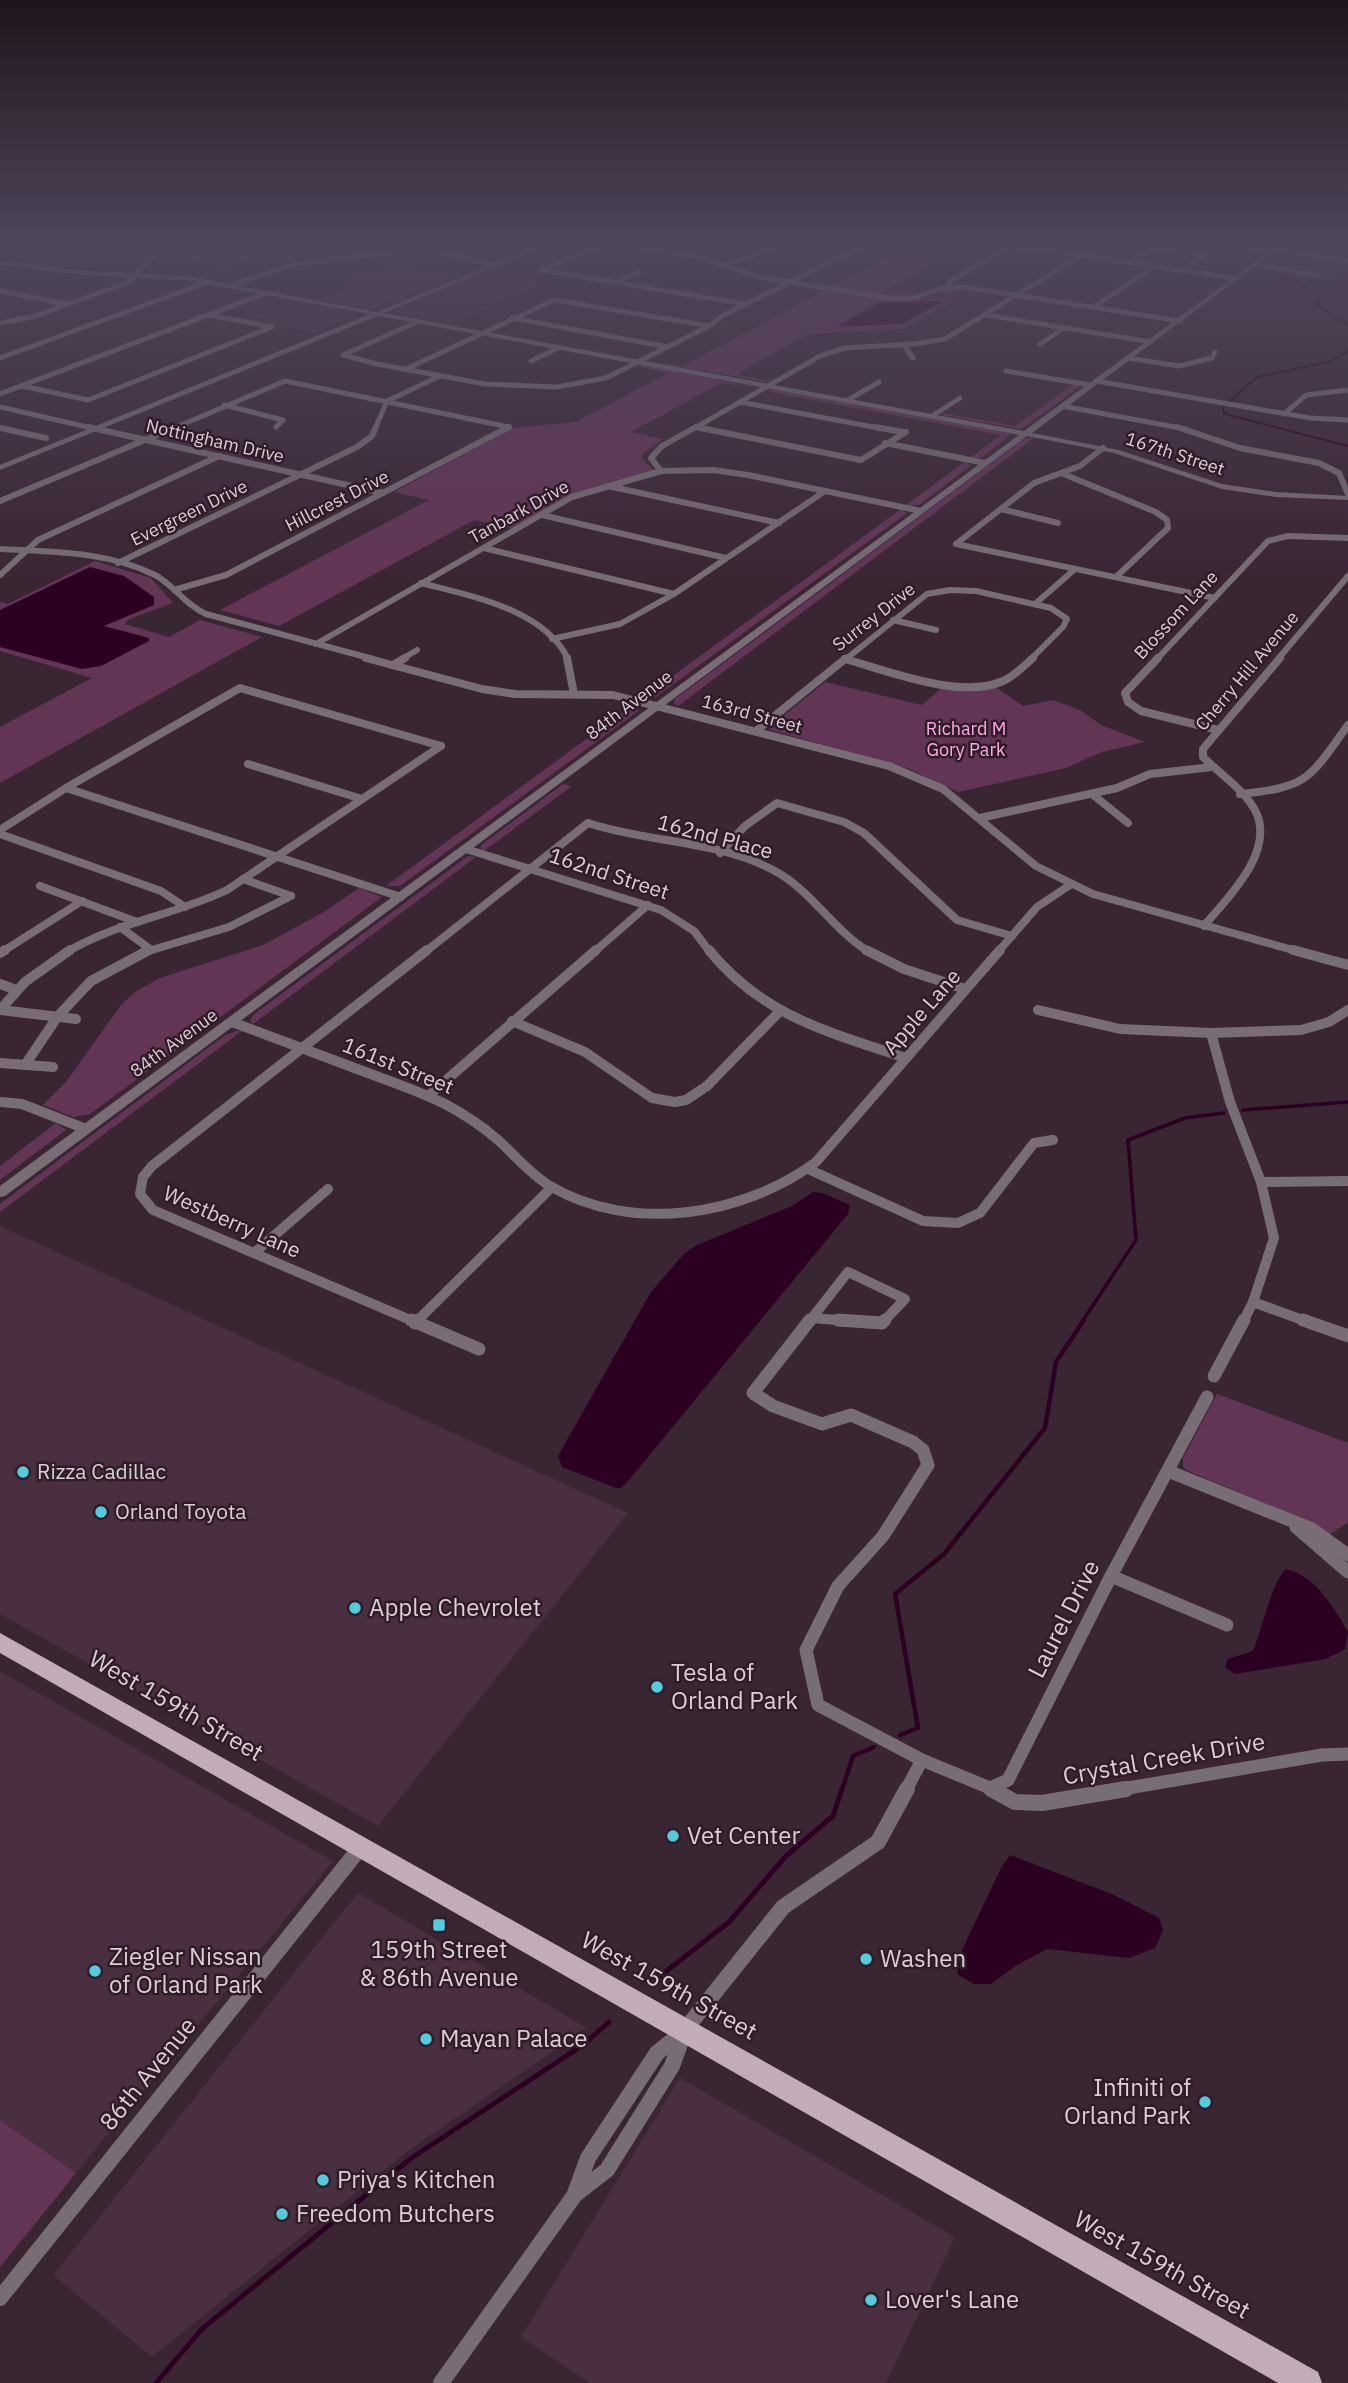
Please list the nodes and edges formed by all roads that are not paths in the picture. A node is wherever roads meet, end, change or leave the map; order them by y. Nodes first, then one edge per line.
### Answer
1 (100, 356) edge
2 (198, 356) edge
3 (271, 356) edge
4 (348, 356) edge
5 (435, 356) edge
6 (541, 356) edge
7 (608, 356) edge
8 (650, 356) edge
9 (823, 356) edge
10 (1131, 356) edge
11 (1213, 356) edge
12 (1128, 358) junction
13 (531, 361) dead end
14 (638, 362) junction
15 (406, 369) junction
16 (1006, 371) dead end
17 (440, 376) junction
18 (879, 382) dead end
19 (1093, 384) junction
20 (22, 386) junction
21 (767, 386) junction
22 (555, 389) junction
23 (1348, 390) edge
24 (0, 394) edge
25 (559, 395) dead end
26 (960, 398) dead end
27 (848, 400) junction
28 (387, 401) junction
29 (740, 402) junction
30 (224, 405) junction
31 (1062, 406) junction
32 (0, 407) edge
33 (10, 409) junction
34 (0, 413) edge
35 (1284, 414) junction
36 (932, 416) junction
37 (1348, 420) edge
38 (276, 427) dead end
39 (696, 427) junction
40 (0, 428) edge
41 (97, 428) junction
42 (1024, 434) junction
43 (46, 438) dead end
44 (145, 439) junction
45 (886, 443) junction
46 (1103, 448) junction
47 (219, 456) junction
48 (985, 463) junction
49 (0, 468) edge
50 (661, 471) junction
51 (1061, 473) junction
52 (300, 475) junction
53 (605, 486) junction
54 (825, 491) junction
55 (383, 494) junction
56 (1348, 496) edge
57 (0, 501) edge
58 (1001, 509) junction
59 (921, 511) junction
60 (542, 515) junction
61 (779, 523) junction
62 (1058, 523) dead end
63 (1348, 538) edge
64 (484, 548) junction
65 (0, 549) edge
66 (27, 550) junction
67 (726, 558) junction
68 (118, 563) junction
69 (1075, 569) junction
70 (0, 575) edge
71 (1348, 576) edge
72 (1116, 578) junction
73 (421, 583) junction
74 (174, 590) junction
75 (674, 594) junction
76 (1215, 598) junction
77 (1035, 604) junction
78 (893, 620) junction
79 (936, 630) dead end
80 (552, 639) junction
81 (316, 644) junction
82 (417, 650) dead end
83 (844, 659) junction
84 (393, 665) junction
85 (574, 694) junction
86 (658, 705) junction
87 (1348, 725) edge
88 (1218, 730) junction
89 (756, 731) junction
90 (248, 764) dead end
91 (1212, 766) junction
92 (66, 788) junction
93 (1092, 794) junction
94 (1240, 794) junction
95 (362, 799) junction
96 (980, 818) junction
97 (588, 823) joint
98 (1128, 823) dead end
99 (0, 832) edge
100 (466, 849) junction
101 (720, 853) junction
102 (276, 857) junction
103 (531, 869) junction
104 (243, 879) junction
105 (1070, 885) junction
106 (40, 886) dead end
107 (401, 897) junction
108 (82, 901) junction
109 (648, 905) junction
110 (185, 907) junction
111 (137, 922) junction
112 (1204, 926) junction
113 (120, 927) junction
114 (1012, 936) junction
115 (150, 949) junction
116 (0, 953) edge
117 (1348, 965) edge
118 (0, 984) edge
119 (965, 989) junction
120 (16, 990) junction
121 (0, 1010) edge
122 (1038, 1010) dead end
123 (1348, 1010) edge
124 (780, 1011) junction
125 (58, 1016) junction
126 (76, 1019) dead end
127 (512, 1021) junction
128 (232, 1022) junction
129 (1211, 1033) junction
130 (302, 1049) junction
131 (906, 1058) junction
132 (0, 1063) edge
133 (25, 1065) junction
134 (53, 1067) dead end
135 (428, 1096) junction
136 (0, 1102) edge
137 (86, 1129) junction
138 (1053, 1140) dead end
139 (808, 1169) junction
140 (1348, 1181) edge
141 (1261, 1182) junction
142 (552, 1187) junction
143 (328, 1189) dead end
144 (0, 1193) edge
145 (254, 1254) junction
146 (1254, 1302) junction
147 (811, 1318) junction
148 (415, 1323) junction
149 (1348, 1336) edge
150 (479, 1349) dead end
151 (1214, 1376) dead end
152 (1207, 1397) dead end
153 (1168, 1471) junction
154 (1276, 1514) junction
155 (1348, 1555) edge
156 (1348, 1572) edge
157 (1111, 1576) junction
158 (1227, 1625) dead end
159 (0, 1642) edge
160 (1348, 1754) edge
161 (922, 1760) junction
162 (990, 1788) junction
163 (360, 1847) junction
164 (684, 2031) junction
165 (0, 2298) edge
166 (441, 2383) edge
167 (1307, 2383) edge

1 - 20 street
2 - 20 street
3 - 41 street
4 - 15 street
5 - 15 street
6 - 13 street
7 - 14 street, 167th Street
8 - 14 street
9 - 21 street
10 - 12 street, 84th Avenue
11 - 12 street
12 - 19 street, 84th Avenue
14 - 21 street, 167th Street
14 - 22 street
15 - 17 street
16 - 19 street
17 - 22 street
17 - 28 street
18 - 27 street
19 - 31 street, 84th Avenue
19 - 35 street
20 - 24 street
21 - 27 street, 167th Street
21 - 29 street
22 - 25 street
23 - 35 street
26 - 36 street
27 - 36 street, 167th Street
28 - 30 street
28 - 52 street, Evergreen Drive
28 - 55 street, Hillcrest Drive
29 - 39 street
29 - 45 street
30 - 38 street
30 - 44 street
31 - 42 street, 84th Avenue
31 - 56 street
32 - 33 street, Nottingham Drive
33 - 34 street
33 - 41 street, Nottingham Drive
35 - 37 street
36 - 42 street, 167th Street
39 - 45 street
39 - 50 street
40 - 43 street
41 - 44 street, Nottingham Drive
41 - 49 street
42 - 46 street, 167th Street
42 - 48 street, 84th Avenue
44 - 47 street, Nottingham Drive
44 - 57 street
45 - 48 street
46 - 51 street
46 - 56 street, 167th Street
47 - 52 street, Nottingham Drive
47 - 66 street
48 - 59 street, 84th Avenue
50 - 53 street, Tanbark Drive
50 - 54 street, Tanbark Drive
51 - 58 street
51 - 72 street
52 - 55 street, Nottingham Drive
52 - 68 street, Evergreen Drive
53 - 60 street, Tanbark Drive
53 - 61 street
54 - 59 street, Tanbark Drive
54 - 61 street
55 - 74 street, Hillcrest Drive
58 - 62 street
58 - 69 street
59 - 86 street, 84th Avenue
60 - 64 street, Tanbark Drive
60 - 67 street
61 - 67 street
63 - 76 street, Blossom Lane
64 - 73 street, Tanbark Drive
64 - 75 street
65 - 66 street, 163rd Street
66 - 68 street, 163rd Street
66 - 70 street
67 - 75 street
68 - 74 street, 163rd Street
69 - 72 street
69 - 77 street
71 - 88 street, Cherry Hill Avenue
72 - 76 street
73 - 80 street
73 - 81 street, Tanbark Drive
74 - 81 street, 163rd Street
75 - 80 street
76 - 88 street, Blossom Lane
77 - 78 street, Surrey Drive
77 - 83 street, Surrey Drive
78 - 79 street
78 - 83 street, Surrey Drive
80 - 85 street
81 - 84 street, 163rd Street
82 - 84 street
83 - 89 street, Surrey Drive
84 - 85 street, 163rd Street
85 - 86 street, 163rd Street
86 - 89 street, 163rd Street
86 - 100 street, 84th Avenue
87 - 94 street
88 - 91 street, Cherry Hill Avenue
89 - 96 street, 163rd Street
90 - 95 street
91 - 93 street
91 - 94 street
92 - 95 street
92 - 99 street
92 - 102 street
93 - 96 street
93 - 98 street
94 - 112 street
95 - 102 street
96 - 105 street, 163rd Street
97 - 101 street, 162nd Place
97 - 103 street, Westberry Lane
99 - 110 street
100 - 103 street, 162nd Street
100 - 107 street, 84th Avenue
101 - 114 street
101 - 119 street, 162nd Place
102 - 104 street
102 - 107 street
103 - 109 street, 162nd Street
103 - 130 street, Westberry Lane
104 - 110 street
104 - 115 street
105 - 112 street, 163rd Street
105 - 114 street, Apple Lane
106 - 108 street
107 - 128 street, 84th Avenue
108 - 111 street
108 - 116 street
109 - 124 street, 162nd Street
109 - 127 street
110 - 111 street
111 - 113 street
112 - 117 street, 163rd Street
113 - 115 street
113 - 120 street
114 - 119 street, Apple Lane
115 - 125 street
118 - 120 street
119 - 131 street, Apple Lane
120 - 121 street
121 - 125 street
122 - 129 street
123 - 129 street
124 - 127 street
124 - 131 street, 162nd Street
125 - 126 street
125 - 133 street
127 - 135 street
128 - 130 street, 161st Street
128 - 137 street, 84th Avenue
129 - 141 street
130 - 135 street, 161st Street
130 - 145 street, Westberry Lane
131 - 139 street, Apple Lane
132 - 133 street
133 - 134 street
135 - 142 street, 161st Street
136 - 137 street
137 - 144 street, 84th Avenue
138 - 139 street
139 - 142 street, 161st Street
140 - 141 street
141 - 146 street
142 - 148 street
143 - 145 street
145 - 148 street, Westberry Lane
146 - 149 street
146 - 151 street
147 - 147 street
147 - 161 street
148 - 150 street, Westberry Lane
152 - 153 street, Laurel Drive
153 - 154 street
153 - 157 street, Laurel Drive
154 - 155 street
154 - 156 street
157 - 158 street
157 - 162 street, Laurel Drive
159 - 163 main road, West 159th Street
160 - 162 street, Crystal Creek Drive
161 - 162 street
161 - 164 street
163 - 164 main road, West 159th Street
163 - 165 street, 86th Avenue
164 - 166 street
164 - 167 main road, West 159th Street

